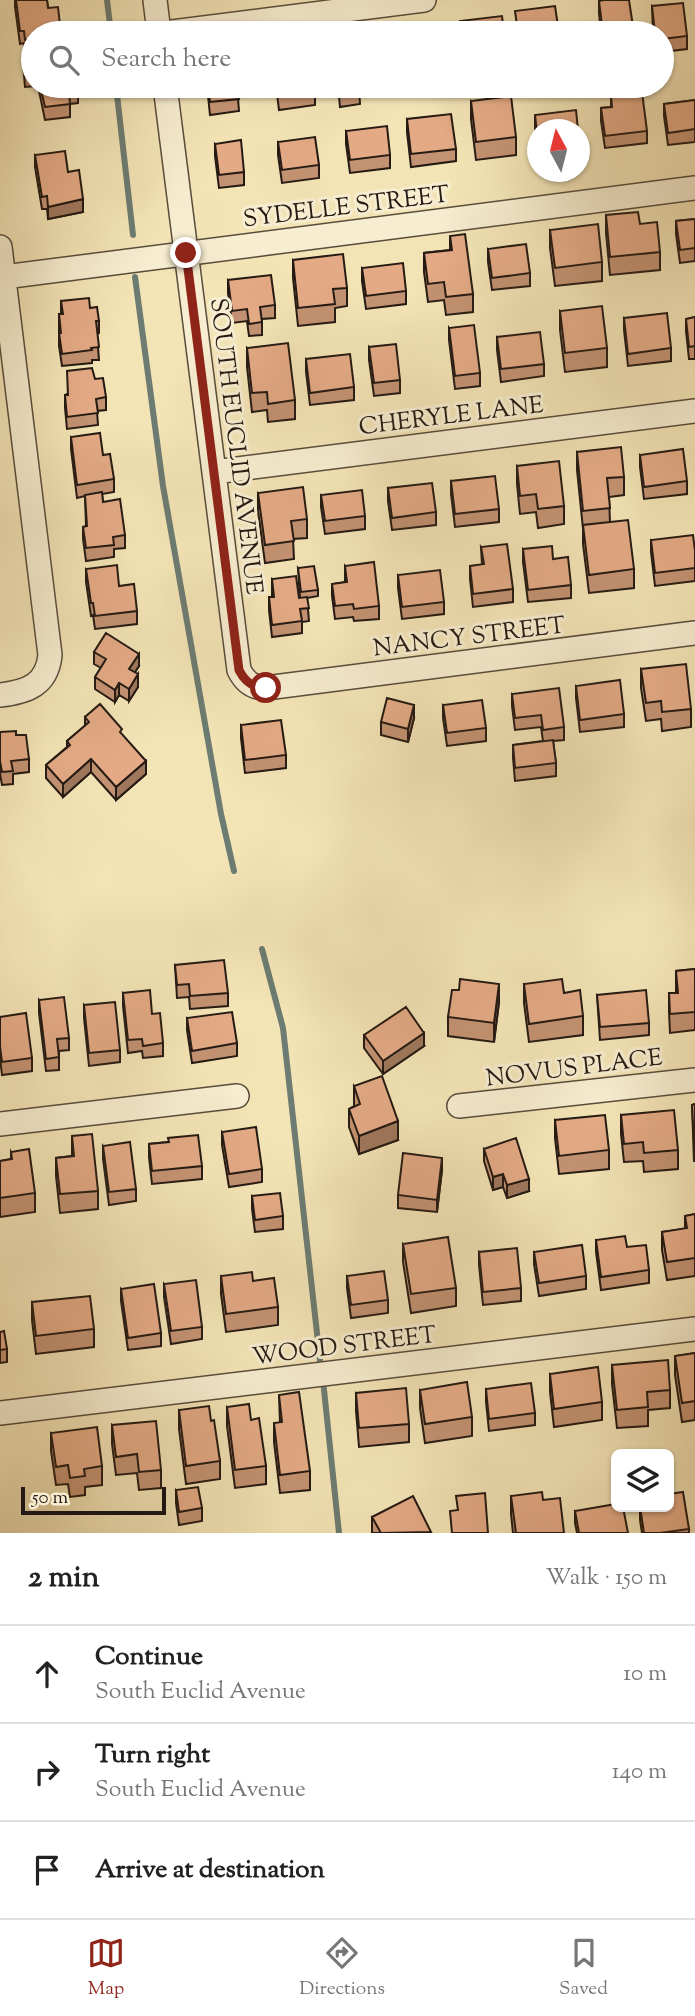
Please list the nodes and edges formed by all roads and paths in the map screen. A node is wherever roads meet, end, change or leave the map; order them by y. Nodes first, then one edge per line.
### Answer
1 (155, 0) edge
2 (424, 0) edge
3 (159, 21) edge
4 (257, 21) edge
5 (167, 98) edge
6 (695, 188) edge
7 (0, 247) edge
8 (186, 253) junction
9 (4, 277) junction
10 (695, 411) edge
11 (214, 472) junction
12 (695, 633) edge
13 (250, 684) joint
14 (0, 695) edge
15 (695, 1080) edge
16 (237, 1096) dead end
17 (459, 1107) dead end
18 (0, 1124) edge
19 (695, 1329) edge
20 (0, 1413) edge

1 - 3 street
2 - 4 street
5 - 8 street, SOUTH EUCLID AVENUE
6 - 8 street, SYDELLE STREET
7 - 9 street
8 - 9 street, SYDELLE STREET
8 - 11 street, SOUTH EUCLID AVENUE
9 - 14 street
10 - 11 street, CHERYLE LANE
11 - 13 street, SOUTH EUCLID AVENUE
12 - 13 street, NANCY STREET
15 - 17 street, NOVUS PLACE
16 - 18 street
19 - 20 street, WOOD STREET

